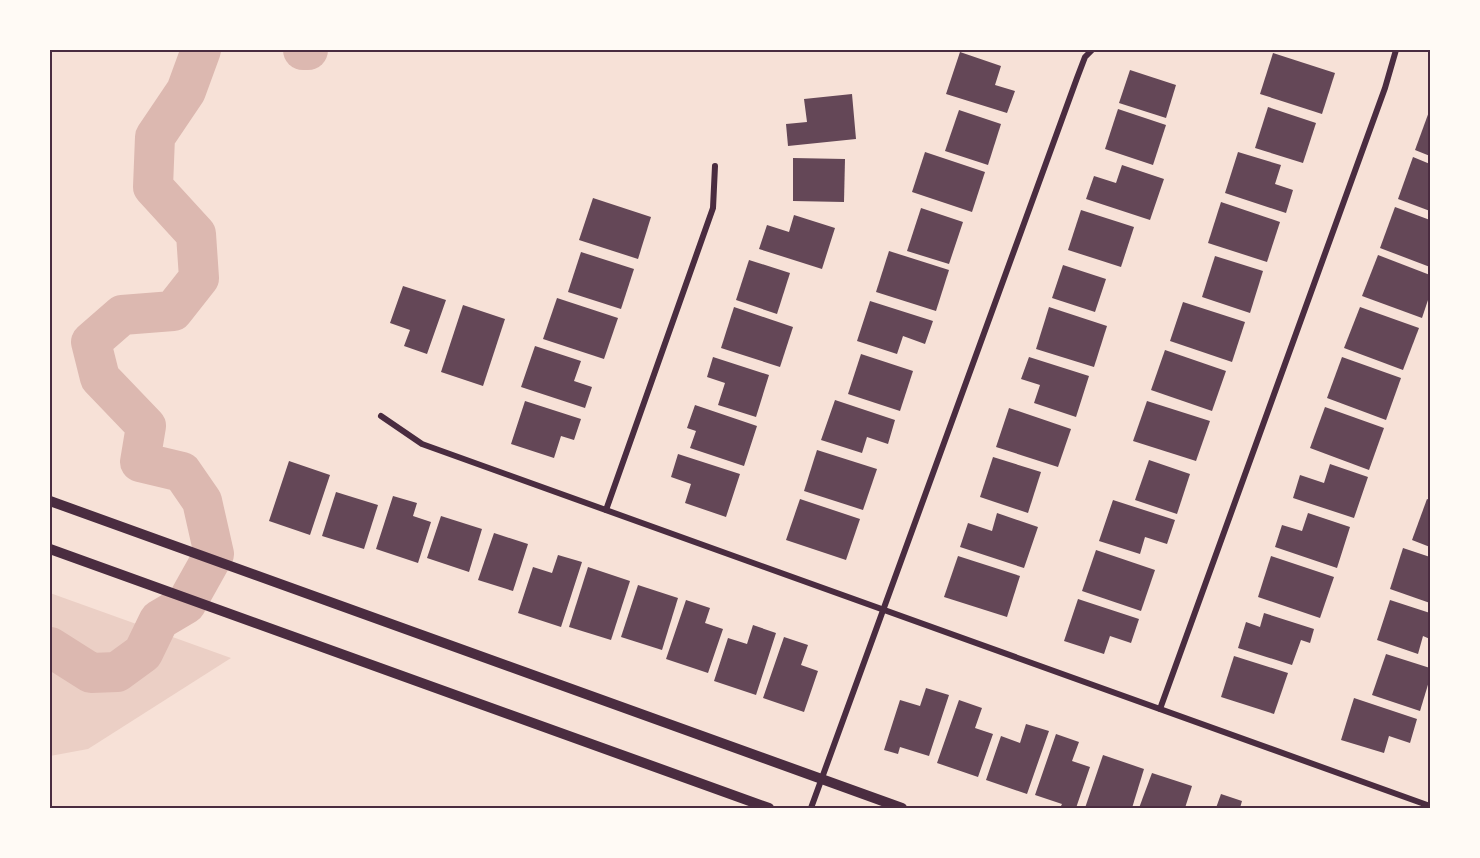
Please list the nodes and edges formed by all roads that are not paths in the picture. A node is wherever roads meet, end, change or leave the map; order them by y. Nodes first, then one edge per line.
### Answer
1 (1092, 50) edge
2 (1396, 50) edge
3 (715, 166) dead end
4 (381, 416) dead end
5 (50, 501) edge
6 (606, 510) junction
7 (50, 549) edge
8 (885, 610) junction
9 (1160, 709) junction
10 (822, 779) junction
11 (1431, 806) edge
12 (769, 808) edge
13 (811, 808) edge
14 (902, 808) edge

1 - 8 street
2 - 9 street
3 - 6 street
4 - 6 street
5 - 10 street
6 - 8 street
7 - 12 street
8 - 9 street
8 - 10 street
9 - 11 street
10 - 13 street
10 - 14 street

